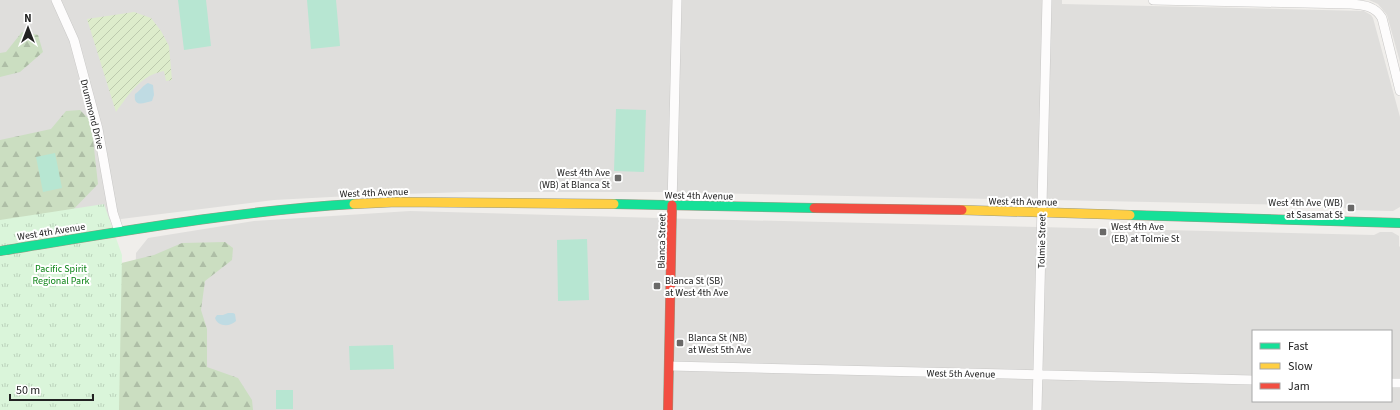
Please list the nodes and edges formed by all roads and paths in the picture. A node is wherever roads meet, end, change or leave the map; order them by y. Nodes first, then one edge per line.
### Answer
1 (56, 0) edge
2 (677, 0) edge
3 (1047, 0) edge
4 (1153, 0) edge
5 (1356, 2) edge
6 (1400, 91) edge
7 (672, 205) junction
8 (1042, 212) junction
9 (1400, 223) edge
10 (119, 231) junction
11 (0, 250) edge
12 (670, 366) junction
13 (1038, 374) junction
14 (1252, 380) edge
15 (668, 410) edge
16 (1037, 410) edge

1 - 10 street, Drummond Drive
2 - 7 street, Blanca Street
3 - 8 street, Tolmie Street
4 - 5 street
5 - 6 street
7 - 8 main road, West 4th Avenue
7 - 10 main road, West 4th Avenue
7 - 12 main road, Blanca Street
8 - 9 main road, West 4th Avenue
8 - 13 street, Tolmie Street
10 - 11 main road, West 4th Avenue
12 - 13 street, West 5th Avenue
12 - 15 main road, Blanca Street
13 - 14 street, West 5th Avenue
13 - 16 street, Tolmie Street

